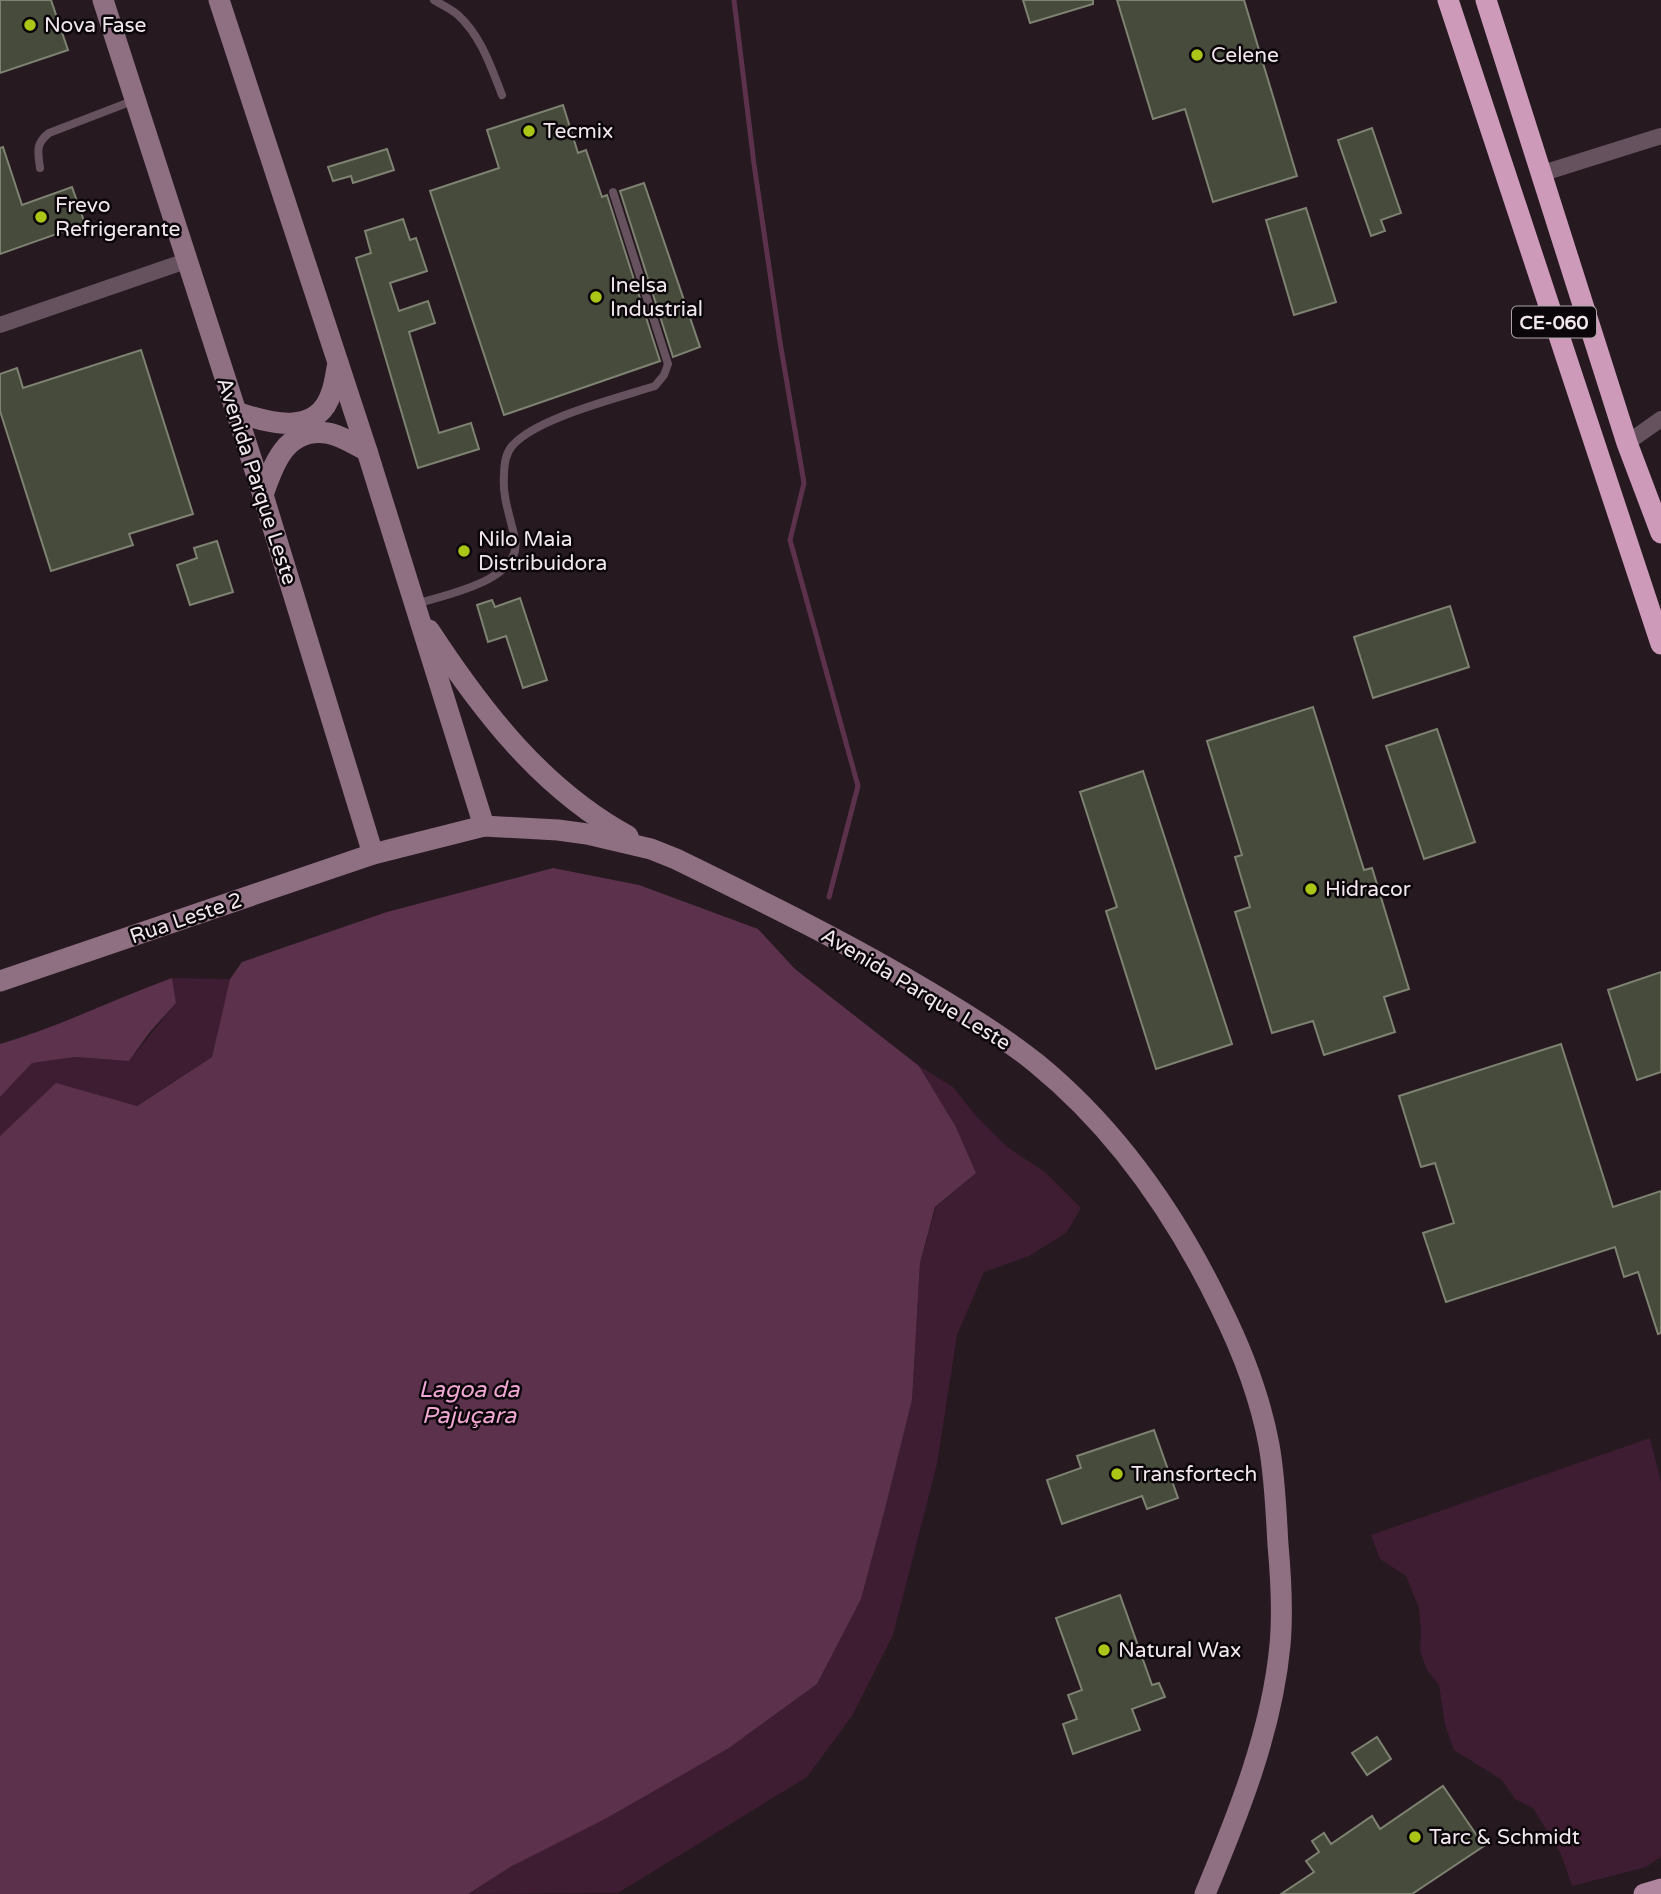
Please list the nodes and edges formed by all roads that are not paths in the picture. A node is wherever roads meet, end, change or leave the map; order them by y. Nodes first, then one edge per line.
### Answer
1 (103, 0) edge
2 (219, 0) edge
3 (434, 0) edge
4 (1448, 0) edge
5 (1486, 0) edge
6 (502, 95) dead end
7 (135, 100) junction
8 (1661, 136) edge
9 (40, 168) dead end
10 (1540, 174) junction
11 (613, 192) dead end
12 (187, 261) junction
13 (0, 325) edge
14 (338, 361) junction
15 (236, 412) junction
16 (1661, 419) edge
17 (1627, 443) junction
18 (367, 451) junction
19 (262, 495) junction
20 (1661, 533) edge
21 (417, 608) junction
22 (1661, 644) edge
23 (484, 826) junction
24 (651, 849) junction
25 (373, 854) junction
26 (0, 981) edge
27 (1661, 1888) edge
28 (1205, 1894) edge
29 (1644, 1894) edge

1 - 7 street, Avenida Parque Leste
2 - 14 street
3 - 6 lane
4 - 22 highway, CE-060
5 - 10 highway, CE-060
7 - 9 lane
7 - 12 street, Avenida Parque Leste
8 - 10 street
10 - 17 highway, CE-060
11 - 21 lane
12 - 13 street
12 - 15 street, Avenida Parque Leste
14 - 15 street
14 - 18 street
15 - 19 street, Avenida Parque Leste
16 - 17 street
17 - 20 highway, CE-060
18 - 19 street
18 - 21 street
19 - 25 street, Avenida Parque Leste
21 - 23 street
21 - 24 street
23 - 24 street, Avenida Parque Leste
23 - 25 street, Avenida Parque Leste
24 - 28 street, Avenida Parque Leste
25 - 26 street, Rua Leste 2
27 - 29 main road

